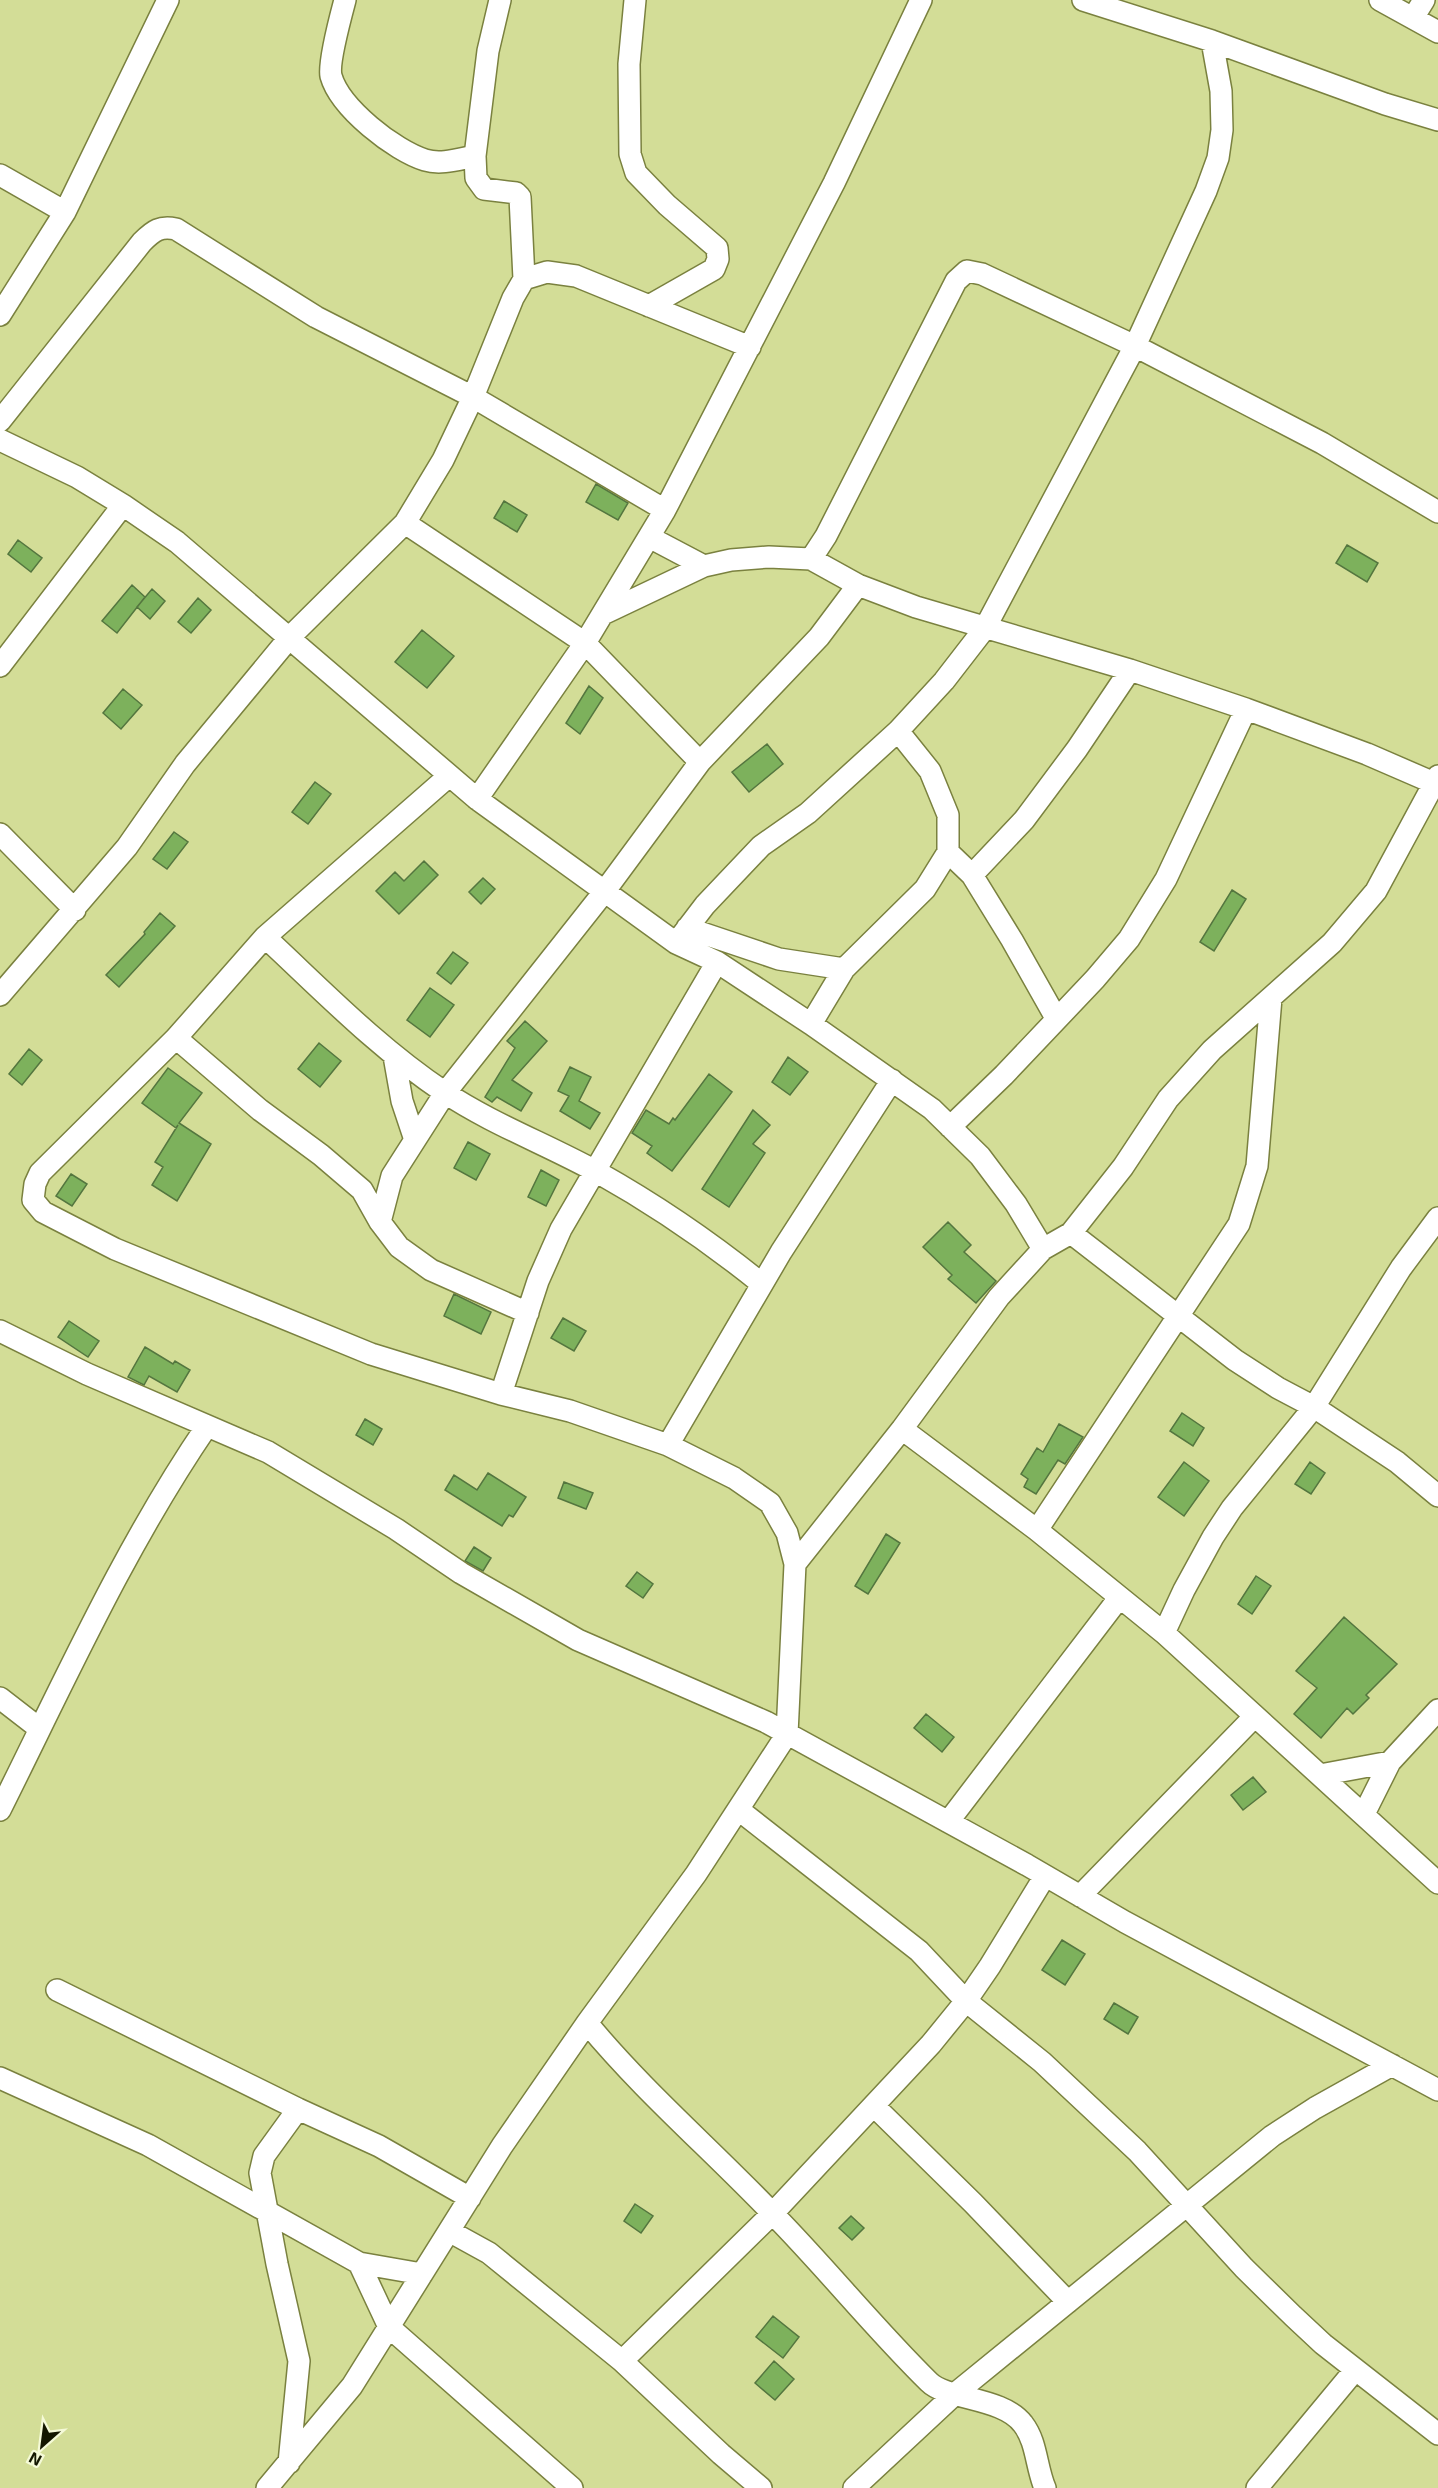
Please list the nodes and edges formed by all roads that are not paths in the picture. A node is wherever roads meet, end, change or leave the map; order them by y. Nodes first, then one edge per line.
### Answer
1 (168, 0) edge
2 (345, 0) edge
3 (500, 0) edge
4 (635, 0) edge
5 (921, 0) edge
6 (1083, 0) edge
7 (1380, 0) edge
8 (1425, 0) edge
9 (1413, 18) junction
10 (1438, 32) edge
11 (1212, 41) junction
12 (1438, 120) edge
13 (475, 156) junction
14 (0, 176) edge
15 (65, 212) junction
16 (524, 279) junction
17 (649, 306) junction
18 (0, 315) edge
19 (1135, 346) junction
20 (750, 347) junction
21 (473, 397) junction
22 (0, 421) edge
23 (0, 440) edge
24 (123, 505) junction
25 (665, 510) junction
26 (1438, 512) edge
27 (405, 524) junction
28 (649, 537) junction
29 (811, 559) junction
30 (704, 566) junction
31 (858, 585) junction
32 (603, 614) junction
33 (985, 628) junction
34 (290, 637) junction
35 (585, 643) junction
36 (0, 666) edge
37 (1130, 670) junction
38 (1246, 709) junction
39 (898, 731) junction
40 (700, 762) junction
41 (449, 776) junction
42 (1436, 780) edge
43 (477, 799) junction
44 (0, 834) edge
45 (948, 852) junction
46 (972, 875) junction
47 (604, 892) junction
48 (75, 910) junction
49 (682, 935) junction
50 (265, 938) junction
51 (717, 962) junction
52 (844, 969) junction
53 (0, 995) edge
54 (1271, 998) junction
55 (1056, 1018) junction
56 (811, 1024) junction
57 (177, 1038) junction
58 (394, 1056) junction
59 (892, 1080) junction
60 (445, 1093) junction
61 (950, 1127) junction
62 (416, 1140) junction
63 (595, 1171) junction
64 (392, 1176) junction
65 (362, 1190) junction
66 (1438, 1218) edge
67 (380, 1222) junction
68 (1071, 1233) junction
69 (1043, 1249) junction
70 (762, 1284) junction
71 (528, 1313) junction
72 (1178, 1317) junction
73 (0, 1331) edge
74 (501, 1394) junction
75 (1314, 1407) junction
76 (207, 1426) junction
77 (902, 1429) junction
78 (668, 1445) junction
79 (1438, 1496) edge
80 (1037, 1530) junction
81 (795, 1564) junction
82 (1119, 1598) junction
83 (1164, 1633) junction
84 (0, 1698) edge
85 (1438, 1710) edge
86 (1254, 1717) junction
87 (40, 1729) junction
88 (787, 1734) junction
89 (1390, 1762) junction
90 (1320, 1775) junction
91 (0, 1810) edge
92 (739, 1810) junction
93 (1365, 1814) junction
94 (948, 1822) junction
95 (1045, 1876) junction
96 (1438, 1883) edge
97 (1080, 1896) junction
98 (57, 1990) dead end
99 (966, 2001) junction
100 (587, 2023) junction
101 (1392, 2065) junction
102 (0, 2078) edge
103 (1438, 2090) edge
104 (874, 2106) junction
105 (298, 2109) junction
106 (470, 2198) junction
107 (1188, 2205) junction
108 (267, 2211) junction
109 (773, 2213) junction
110 (449, 2231) junction
111 (359, 2264) junction
112 (422, 2274) junction
113 (1068, 2302) junction
114 (389, 2327) junction
115 (622, 2361) junction
116 (1354, 2370) junction
117 (956, 2393) junction
118 (1438, 2434) edge
119 (289, 2463) junction
120 (267, 2488) edge
121 (572, 2488) edge
122 (761, 2488) edge
123 (854, 2488) edge
124 (1045, 2488) edge
125 (1257, 2488) edge

1 - 15 street
2 - 13 street
3 - 13 street
4 - 17 street
5 - 20 street
6 - 11 street
7 - 9 street
8 - 9 street
9 - 10 street
11 - 12 street
11 - 19 street
13 - 16 street
14 - 15 street
15 - 18 street
16 - 17 street
16 - 21 street
17 - 20 street
19 - 26 street
19 - 29 street
19 - 33 street
20 - 25 street
21 - 22 street
21 - 25 street
21 - 27 street
23 - 24 street
24 - 34 street
24 - 36 street
25 - 28 street
27 - 34 street
27 - 35 street
28 - 30 street
28 - 32 street
29 - 30 street
29 - 31 street
30 - 32 street
31 - 33 street
31 - 40 street
32 - 35 street
33 - 37 street
33 - 39 street
34 - 41 street
34 - 48 street
35 - 40 street
35 - 43 street
37 - 38 street
37 - 46 street
38 - 42 street
38 - 55 street
39 - 45 street
39 - 49 street
40 - 47 street
41 - 43 street
41 - 50 street
42 - 54 street
43 - 47 street
44 - 48 street
45 - 46 street
45 - 52 street
46 - 55 street
47 - 49 street
47 - 60 street
48 - 53 street
49 - 51 street
49 - 52 street
50 - 57 street
50 - 58 street
51 - 56 street
51 - 63 street
52 - 56 street
54 - 68 street
54 - 72 street
55 - 61 street
56 - 59 street
57 - 65 street
57 - 74 street
58 - 60 street
58 - 62 street
59 - 61 street
59 - 70 street
60 - 62 street
60 - 63 street
61 - 69 street
62 - 64 street
63 - 70 street
63 - 71 street
64 - 65 street
64 - 67 street
65 - 67 street
66 - 75 street
67 - 71 street
68 - 69 street
68 - 72 street
69 - 77 street
70 - 78 street
71 - 74 street
72 - 75 street
72 - 80 street
73 - 76 street
74 - 78 street
75 - 79 street
75 - 83 street
76 - 87 street
76 - 88 street
77 - 80 street
77 - 81 street
78 - 81 street
80 - 82 street
81 - 88 street
82 - 83 street
82 - 94 street
83 - 86 street
84 - 87 street
85 - 89 street
86 - 90 street
86 - 97 street
87 - 91 street
88 - 92 street
88 - 94 street
89 - 90 street
89 - 93 street
90 - 93 street
92 - 99 street
92 - 100 street
93 - 96 street
94 - 95 street
95 - 97 street
95 - 99 street
97 - 101 street
98 - 105 street
99 - 104 street
99 - 107 street
100 - 106 street
100 - 109 street
101 - 103 street
101 - 107 street
102 - 108 street
104 - 109 street
104 - 113 street
105 - 106 street
105 - 108 street
106 - 110 street
107 - 113 street
107 - 116 street
108 - 111 street
108 - 119 street
109 - 115 street
109 - 117 street
110 - 112 street
110 - 115 street
111 - 112 street
111 - 114 street
112 - 114 street
113 - 117 street
114 - 119 street
114 - 121 street
115 - 122 street
116 - 118 street
116 - 125 street
117 - 123 street
117 - 124 street
119 - 120 street

